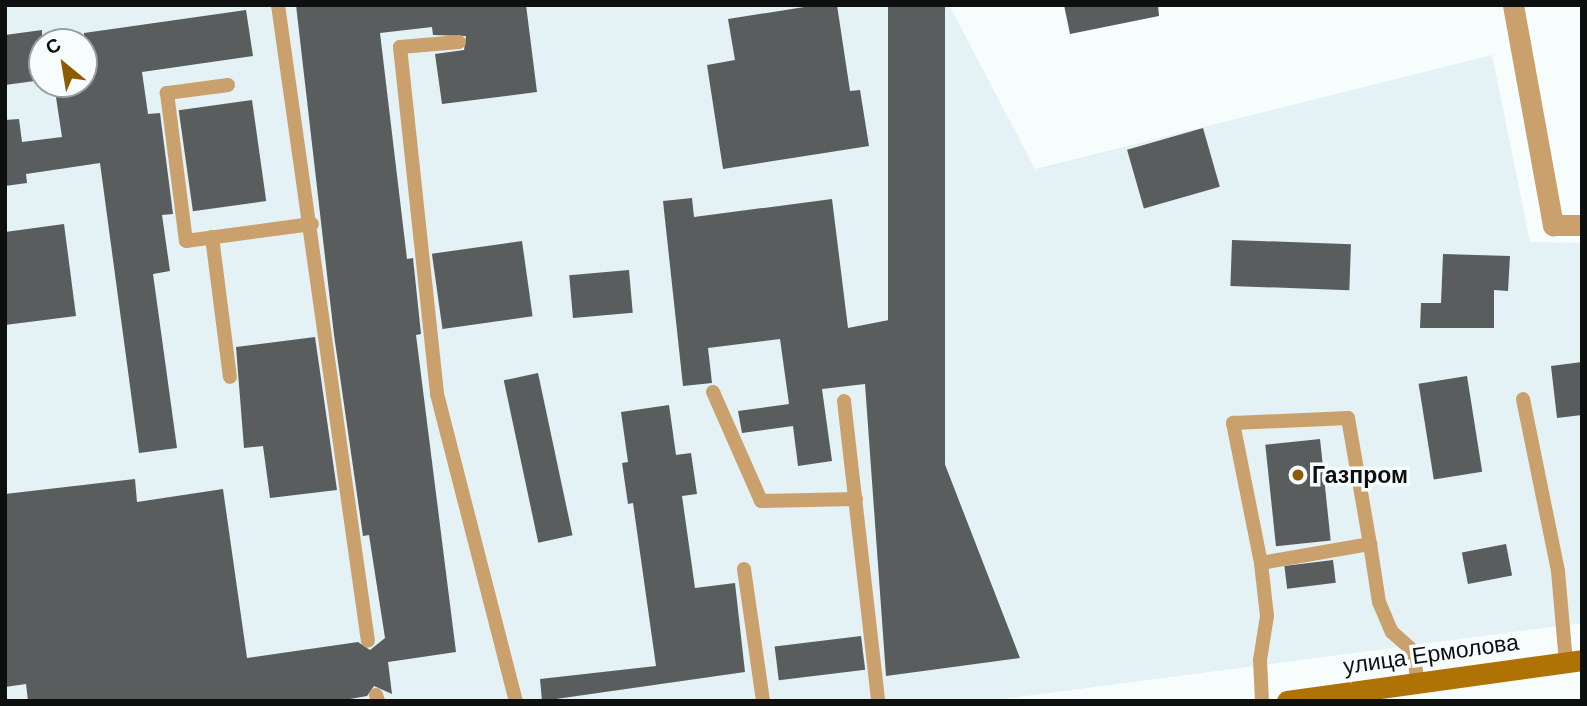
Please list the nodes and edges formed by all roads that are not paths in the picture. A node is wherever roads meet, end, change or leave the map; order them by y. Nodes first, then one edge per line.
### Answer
1 (278, 5) edge
2 (1513, 5) edge
3 (459, 42) dead end
4 (228, 85) dead end
5 (312, 225) junction
6 (1582, 225) edge
7 (212, 237) junction
8 (230, 377) dead end
9 (713, 392) dead end
10 (1523, 399) dead end
11 (844, 401) dead end
12 (856, 499) junction
13 (1370, 544) junction
14 (1261, 563) junction
15 (744, 569) dead end
16 (368, 641) dead end
17 (1574, 661) edge
18 (1417, 682) junction
19 (516, 701) edge
20 (762, 701) edge
21 (878, 701) edge
22 (1262, 701) edge
23 (1286, 701) edge

1 - 5 lane
2 - 6 street
3 - 19 lane
4 - 7 lane
5 - 7 lane
5 - 16 lane
7 - 8 lane
9 - 12 lane
10 - 17 lane
11 - 12 lane
12 - 21 lane
13 - 14 lane
13 - 14 lane
13 - 18 lane
14 - 22 lane
15 - 20 lane
17 - 18 main road, улица Ермолова
18 - 23 main road, улица Ермолова

